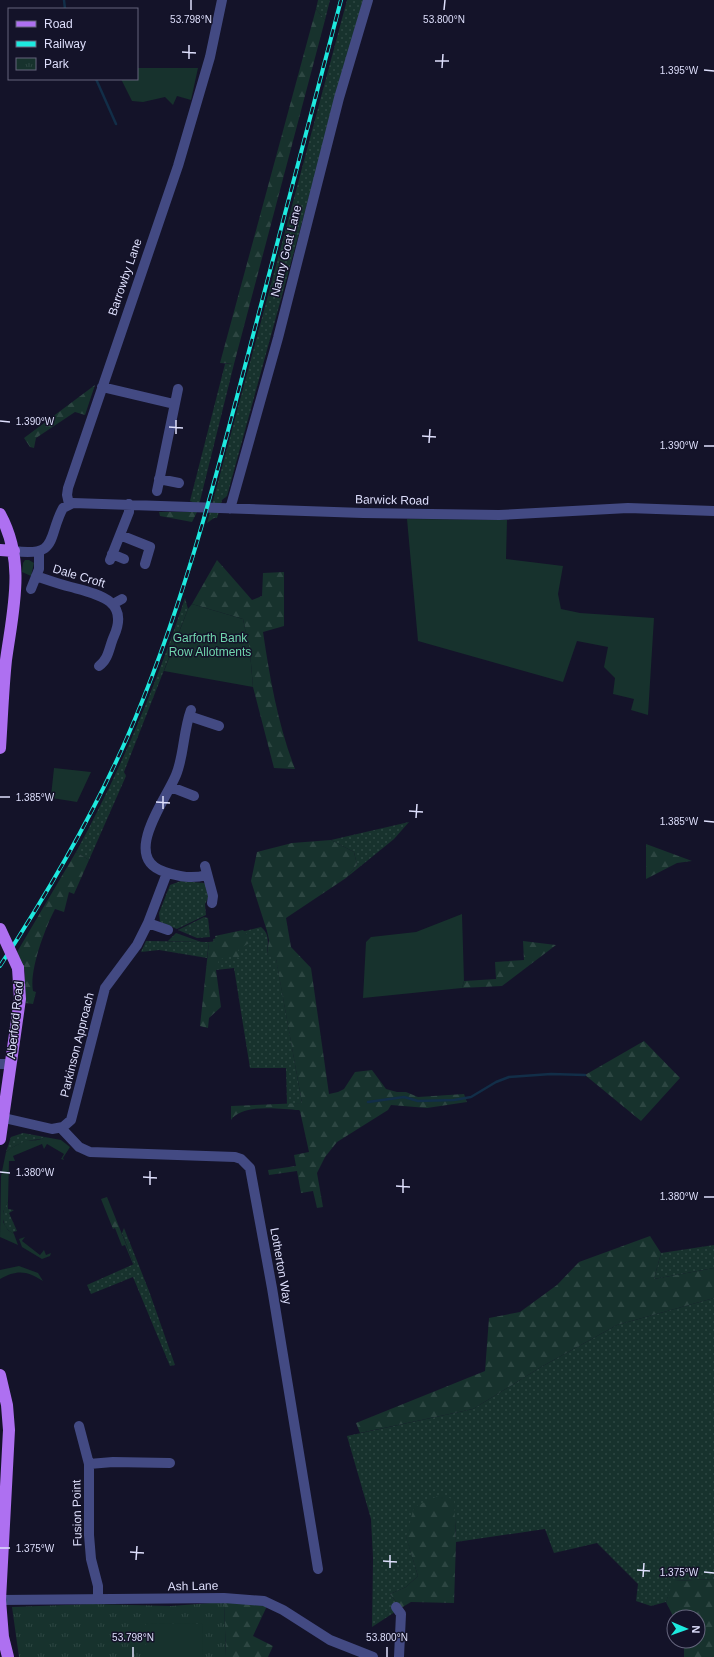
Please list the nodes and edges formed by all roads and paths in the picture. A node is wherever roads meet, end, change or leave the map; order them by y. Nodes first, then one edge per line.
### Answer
1 (222, 0) edge
2 (368, 0) edge
3 (102, 387) junction
4 (178, 389) dead end
5 (174, 404) junction
6 (159, 479) junction
7 (179, 483) dead end
8 (157, 491) dead end
9 (69, 504) junction
10 (130, 504) junction
11 (230, 509) junction
12 (714, 511) edge
13 (0, 514) edge
14 (120, 534) junction
15 (0, 550) edge
16 (14, 551) junction
17 (39, 552) junction
18 (124, 559) dead end
19 (144, 564) dead end
20 (36, 576) junction
21 (30, 589) dead end
22 (122, 599) dead end
23 (113, 604) junction
24 (3, 660) edge
25 (99, 666) dead end
26 (219, 726) dead end
27 (0, 748) edge
28 (171, 788) junction
29 (194, 796) dead end
30 (167, 873) junction
31 (212, 903) dead end
32 (148, 923) junction
33 (0, 929) edge
34 (168, 930) dead end
35 (5, 1064) edge
36 (4, 1118) junction
37 (61, 1128) junction
38 (0, 1138) edge
39 (0, 1375) edge
40 (79, 1426) dead end
41 (170, 1463) dead end
42 (89, 1464) junction
43 (318, 1568) dead end
44 (0, 1587) edge
45 (98, 1599) junction
46 (0, 1604) edge
47 (396, 1607) dead end
48 (5, 1656) edge
49 (373, 1657) edge
50 (399, 1657) edge

1 - 3 street, Barrowby Lane
2 - 11 street, Nanny Goat Lane
3 - 5 street
3 - 9 street, Barrowby Lane
4 - 5 street
5 - 6 street
6 - 7 street
6 - 8 street
9 - 10 street, Barwick Road
9 - 17 street
10 - 11 street, Barwick Road
10 - 14 street
11 - 12 street, Barwick Road
13 - 16 main road
14 - 18 street
14 - 19 street
15 - 16 main road
16 - 17 street
16 - 24 main road
17 - 20 street
20 - 21 street
20 - 23 street, Dale Croft
22 - 23 street, Dale Croft
23 - 25 street, Dale Croft
24 - 27 main road
26 - 28 street
28 - 29 street
28 - 30 street
30 - 31 street
30 - 32 street, Parkinson Approach
32 - 34 street
32 - 37 street, Parkinson Approach
33 - 35 main road, Aberford Road, bridge
35 - 36 main road, Aberford Road
36 - 37 street
36 - 38 main road, Aberford Road
37 - 43 street, Lotherton Way
39 - 44 main road
40 - 42 street, Fusion Point
41 - 42 street
42 - 45 street, Fusion Point
44 - 46 main road
45 - 46 street, Ash Lane
45 - 49 street, Ash Lane
46 - 48 main road
47 - 50 street

